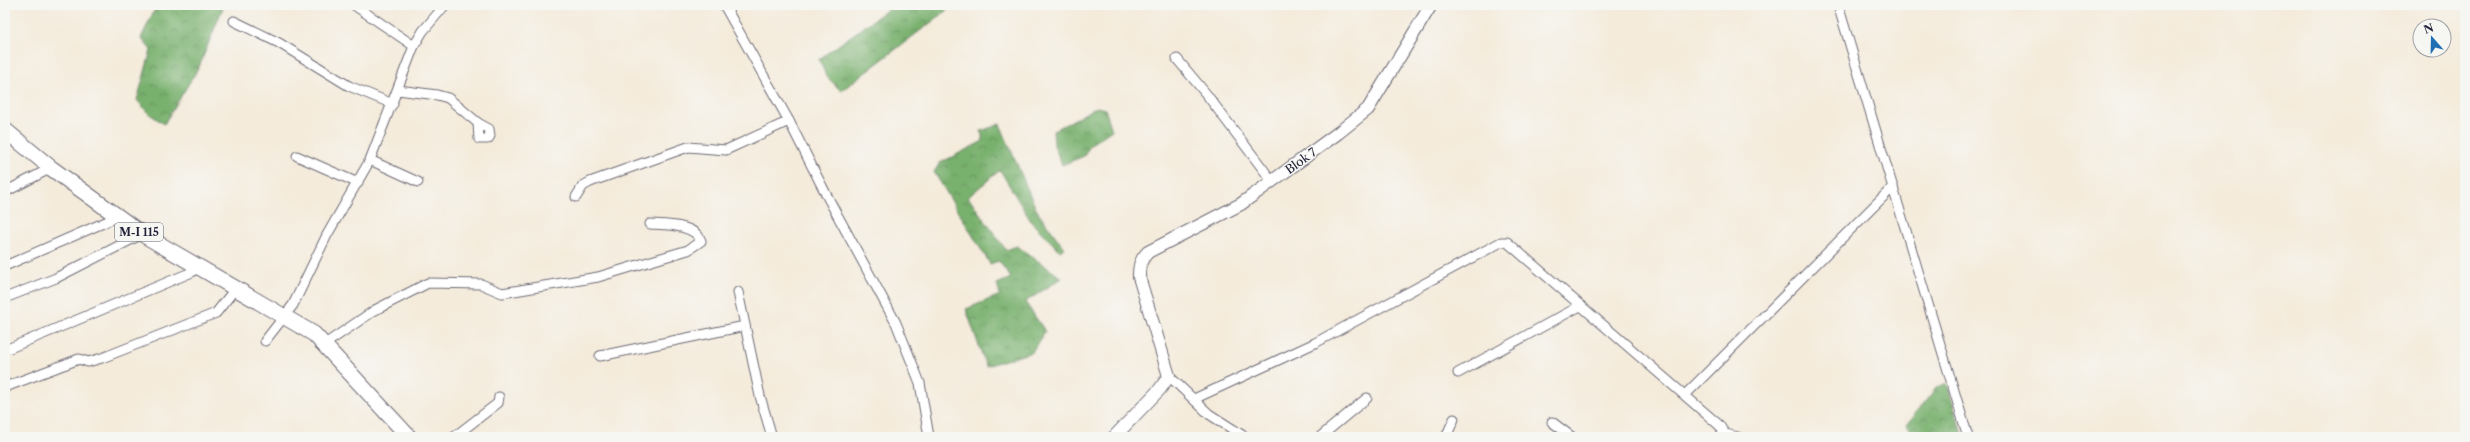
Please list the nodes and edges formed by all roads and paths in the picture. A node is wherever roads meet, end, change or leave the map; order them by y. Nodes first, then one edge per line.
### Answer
1 (354, 5) edge
2 (445, 5) edge
3 (724, 5) edge
4 (1431, 5) edge
5 (1838, 5) edge
6 (234, 21) dead end
7 (414, 46) junction
8 (1177, 59) dead end
9 (398, 90) junction
10 (393, 104) junction
11 (789, 121) junction
12 (478, 123) dead end
13 (5, 130) edge
14 (297, 156) dead end
15 (370, 160) junction
16 (51, 168) junction
17 (1272, 181) junction
18 (418, 182) dead end
19 (358, 183) junction
20 (1894, 187) junction
21 (5, 192) edge
22 (576, 197) dead end
23 (117, 217) junction
24 (650, 224) dead end
25 (142, 234) junction
26 (5, 266) edge
27 (197, 267) junction
28 (235, 289) junction
29 (738, 292) dead end
30 (5, 298) edge
31 (1580, 306) junction
32 (285, 316) junction
33 (745, 326) junction
34 (265, 341) dead end
35 (325, 344) junction
36 (5, 350) edge
37 (600, 356) dead end
38 (1458, 373) dead end
39 (1169, 376) junction
40 (5, 386) edge
41 (1685, 395) junction
42 (498, 397) dead end
43 (1194, 398) junction
44 (1367, 398) dead end
45 (1454, 420) dead end
46 (1552, 422) dead end
47 (1722, 436) edge
48 (409, 437) edge
49 (454, 437) edge
50 (772, 437) edge
51 (929, 437) edge
52 (1114, 437) edge
53 (1245, 437) edge
54 (1320, 437) edge
55 (1446, 437) edge
56 (1572, 437) edge
57 (1738, 437) edge
58 (1968, 437) edge

1 - 7 street
2 - 7 street
3 - 11 street
4 - 17 street, Blok 7
5 - 20 street
6 - 10 street
7 - 9 street
8 - 17 street
9 - 10 street
9 - 12 street
10 - 15 street
11 - 22 street
11 - 51 street
13 - 16 main road, M-I 115
14 - 19 street
15 - 18 street
15 - 19 street
16 - 21 street
16 - 23 main road, M-I 115
17 - 39 street, Blok 7
19 - 32 street
20 - 41 street
20 - 58 street
23 - 25 main road, M-I 115
23 - 26 street
24 - 35 street
25 - 27 main road, M-I 115
25 - 30 street
27 - 28 main road, M-I 115
27 - 36 street
28 - 32 main road, M-I 115
28 - 40 street
29 - 33 street
31 - 38 street
31 - 41 street
31 - 43 street
32 - 34 street
32 - 35 main road, M-I 115
33 - 37 street
33 - 50 street
35 - 48 main road, M-I 115
39 - 43 street
39 - 52 street
41 - 47 street
42 - 49 street
43 - 53 street
44 - 54 street
45 - 55 street
46 - 56 street
47 - 57 street

